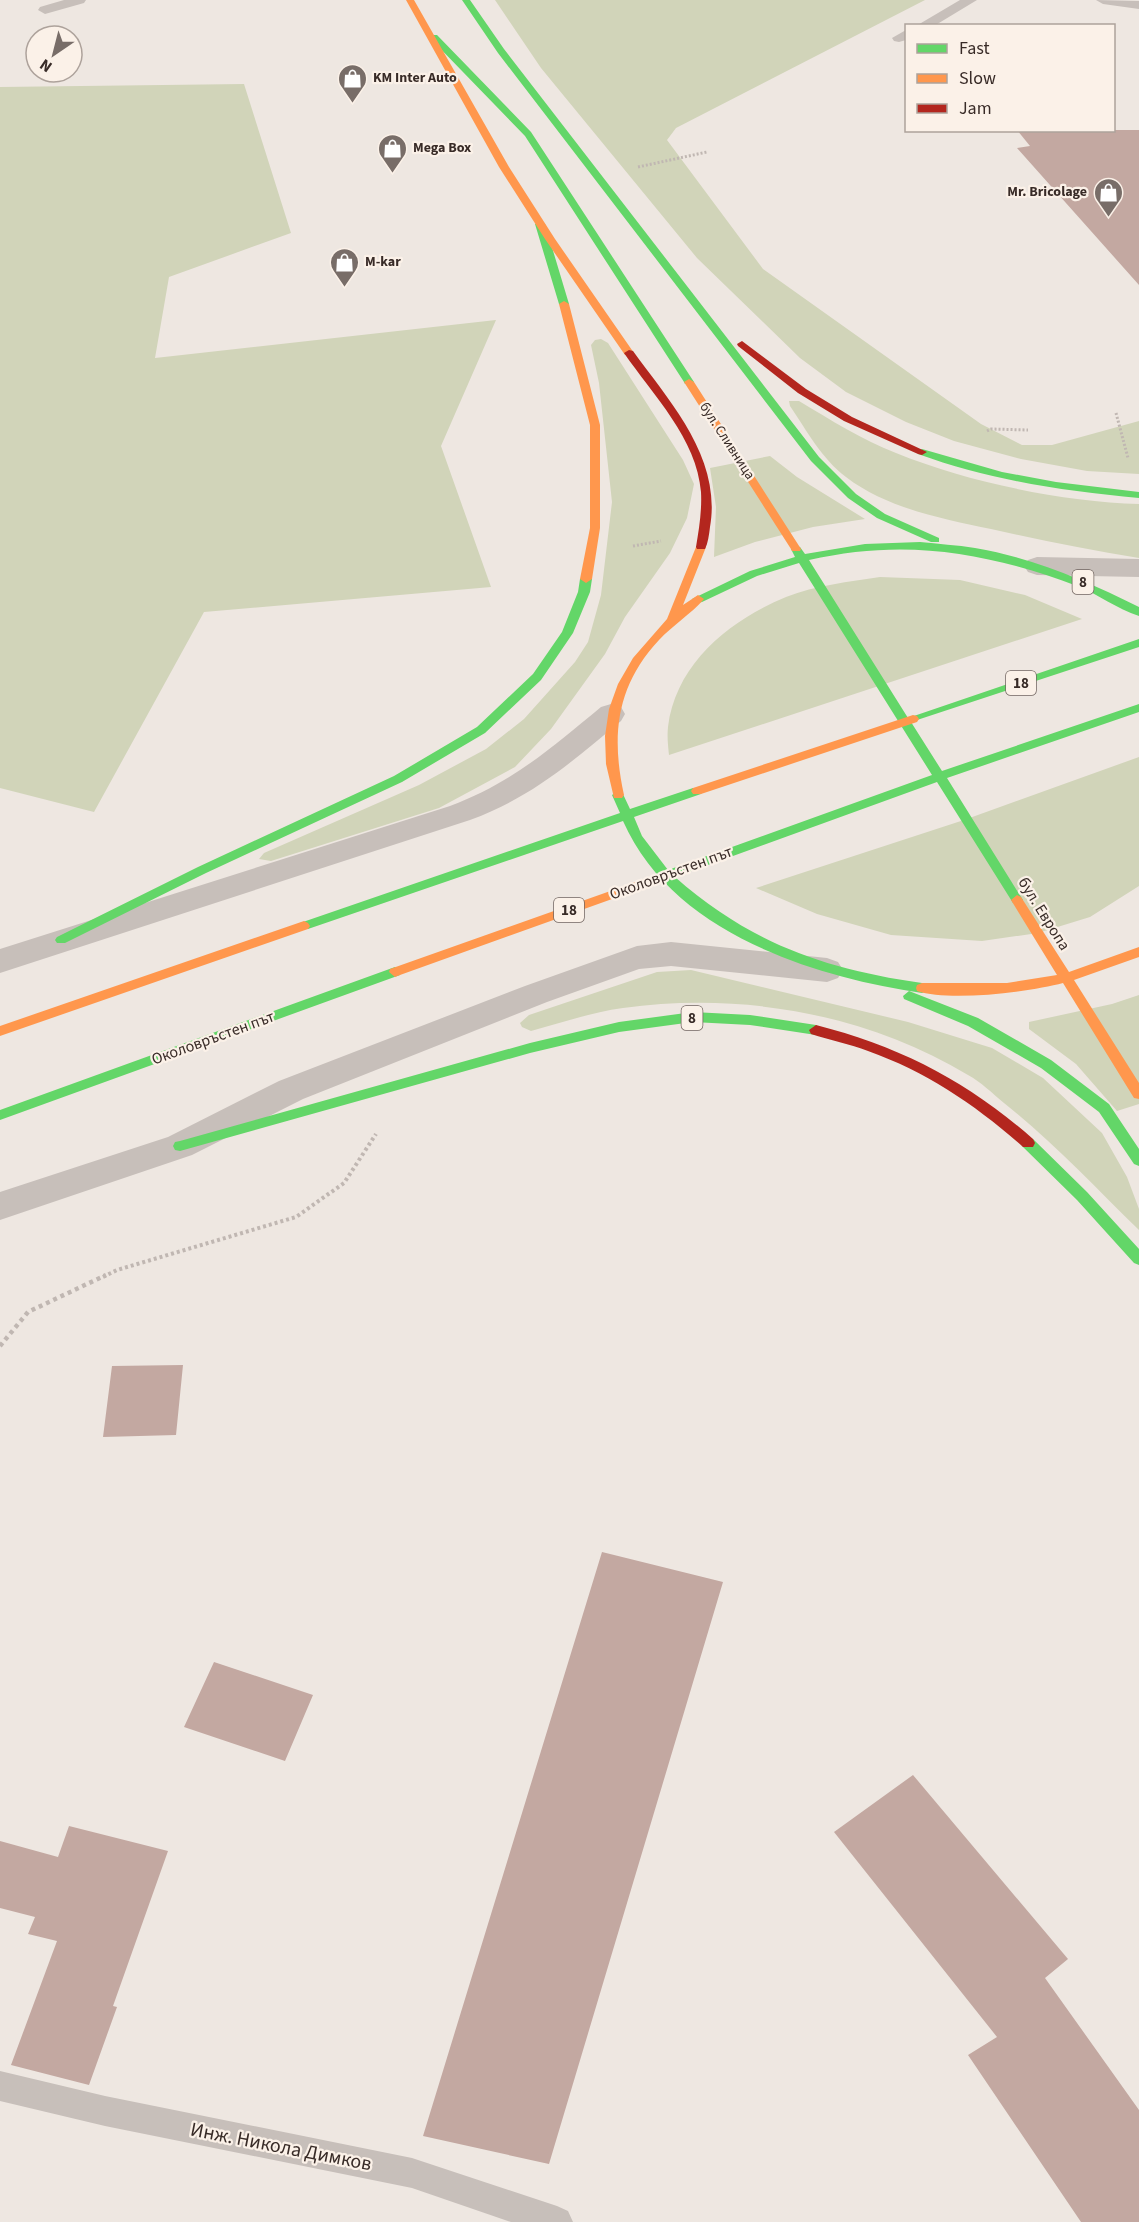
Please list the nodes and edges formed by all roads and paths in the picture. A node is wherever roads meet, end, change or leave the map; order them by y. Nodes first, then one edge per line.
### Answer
1 (79, 0) edge
2 (410, 0) edge
3 (466, 0) edge
4 (970, 0) edge
5 (1103, 0) edge
6 (1139, 5) edge
7 (45, 9) dead end
8 (927, 24) edge
9 (434, 37) junction
10 (501, 51) junction
11 (511, 86) dead end
12 (518, 106) dead end
13 (528, 134) junction
14 (707, 152) dead end
15 (628, 169) dead end
16 (540, 224) junction
17 (708, 318) junction
18 (1116, 413) dead end
19 (1131, 468) dead end
20 (1139, 495) edge
21 (669, 540) dead end
22 (627, 547) dead end
23 (956, 549) junction
24 (1037, 566) junction
25 (1139, 568) edge
26 (1133, 608) edge
27 (672, 619) junction
28 (1139, 643) edge
29 (1139, 708) edge
30 (611, 714) junction
31 (922, 751) joint
32 (61, 940) junction
33 (1139, 952) edge
34 (0, 961) edge
35 (827, 970) junction
36 (871, 981) junction
37 (0, 1031) edge
38 (1139, 1094) edge
39 (0, 1115) edge
40 (378, 1128) dead end
41 (180, 1146) junction
42 (1139, 1160) edge
43 (0, 1206) edge
44 (1139, 1259) edge
45 (0, 1346) edge
46 (0, 2086) edge
47 (557, 2222) edge

1 - 7 lane
2 - 9 main road, бул. Сливница
3 - 10 main road
4 - 8 lane
5 - 6 lane
9 - 13 main road, бул. Сливница
9 - 16 main road, бул. Сливница
10 - 11 main road
10 - 17 main road
12 - 13 main road, бул. Сливница
13 - 31 main road, бул. Сливница
14 - 15 path
16 - 27 main road, бул. Сливница
16 - 32 main road
17 - 20 main road
17 - 23 main road
18 - 19 path
21 - 22 path
23 - 24 main road, 8
23 - 27 main road, 8
24 - 25 street
24 - 26 main road, 8
27 - 30 main road, 8
28 - 37 main road, 18
29 - 39 main road, Околовръстен път / 18
30 - 32 street, 8
30 - 35 main road
31 - 38 main road, бул. Европа
32 - 34 street, 8
33 - 36 main road
35 - 36 main road
35 - 41 street
36 - 42 main road
40 - 45 path
41 - 43 street, 8
41 - 44 main road, 8
46 - 47 lane, Инж. Никола Димков

